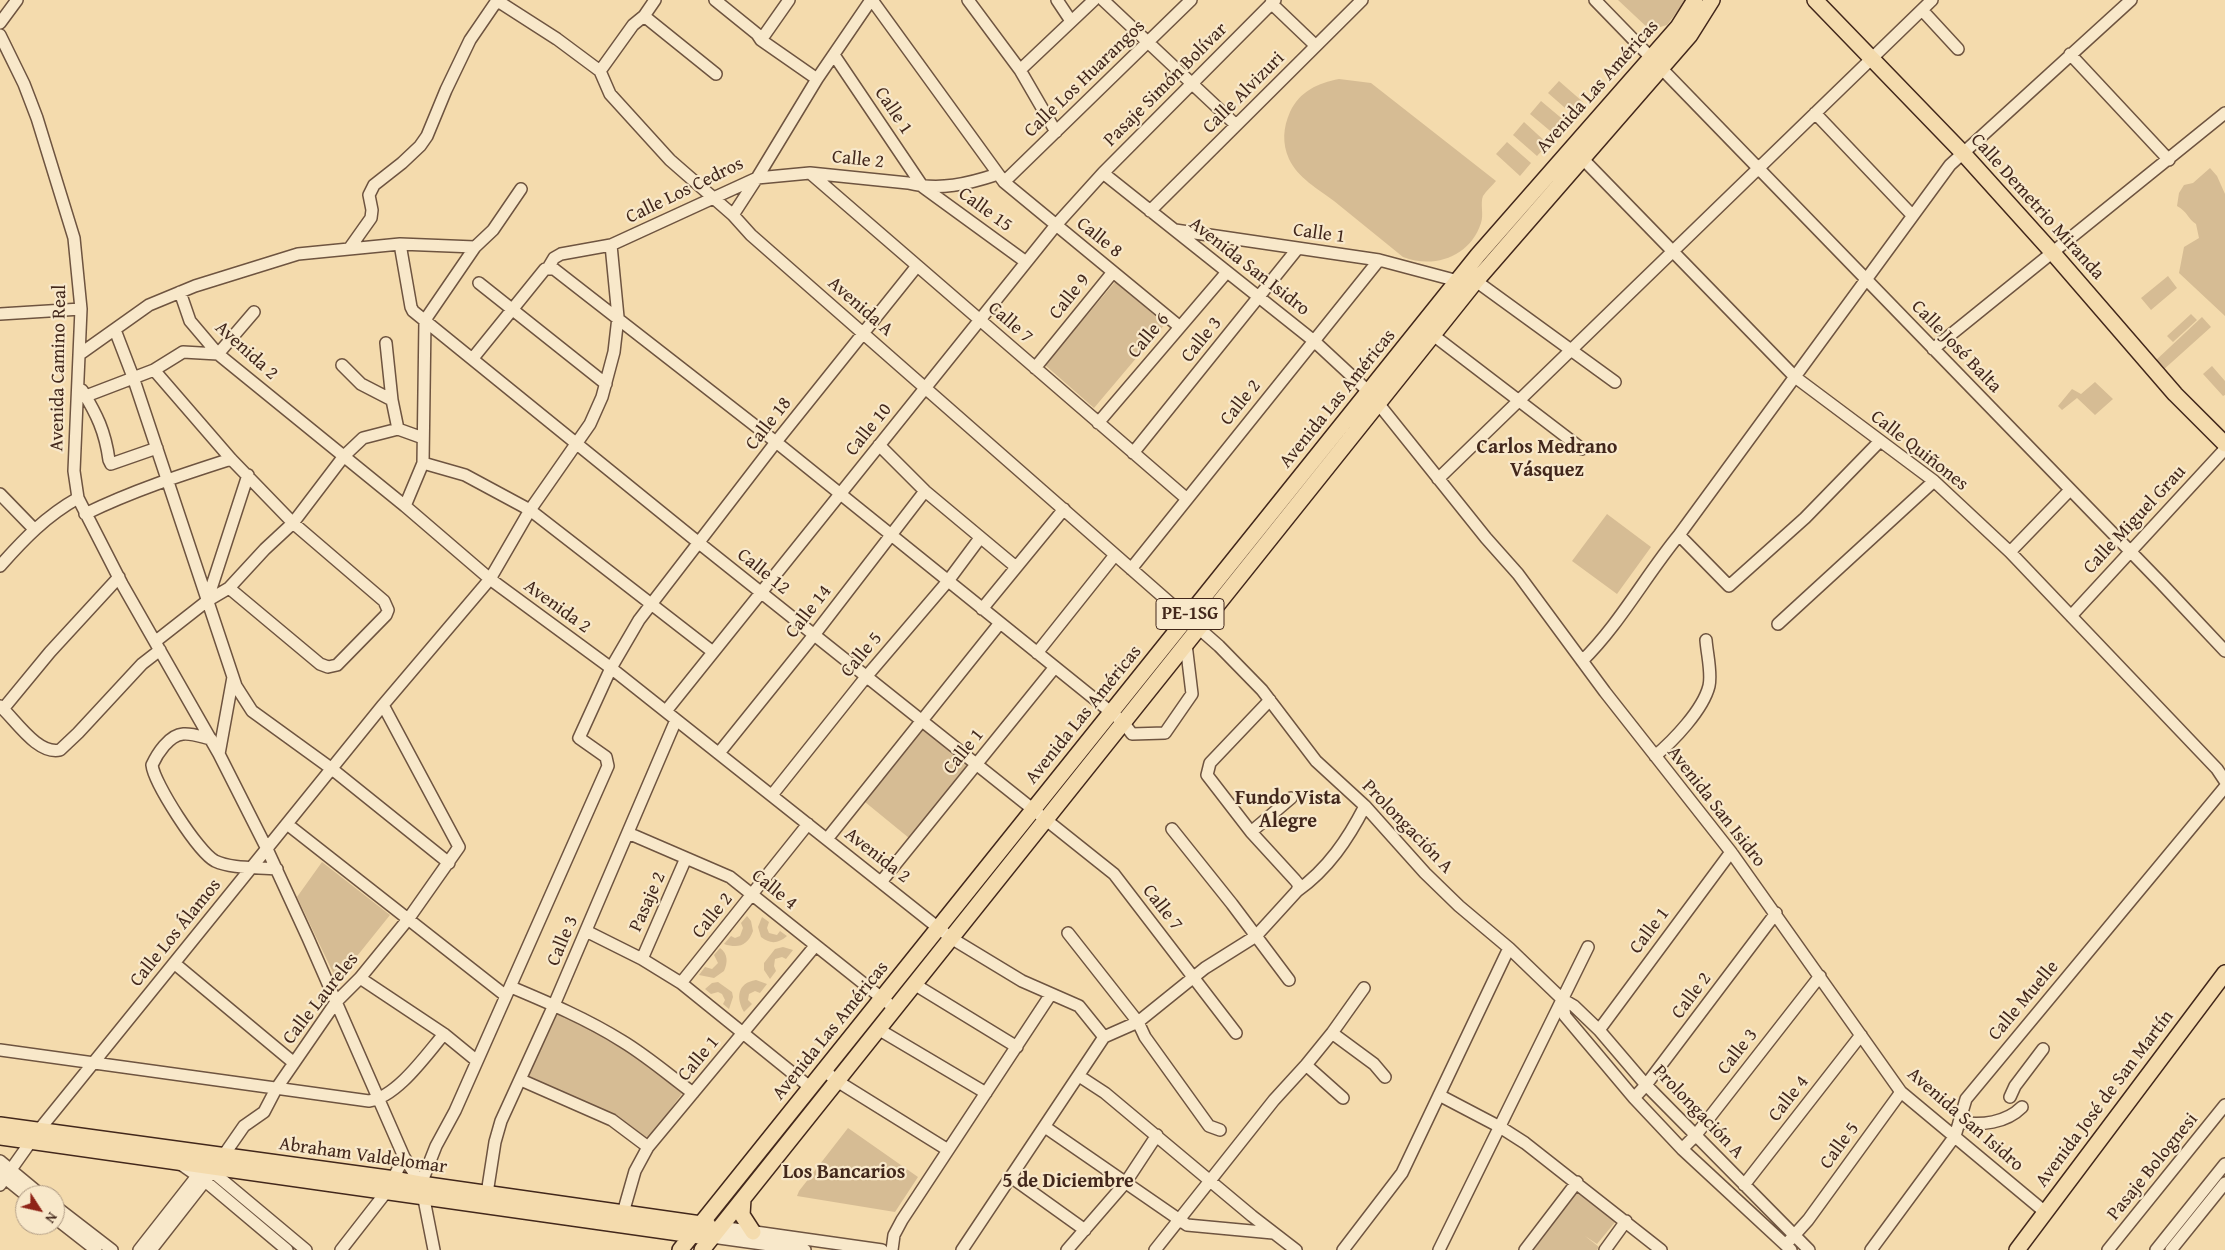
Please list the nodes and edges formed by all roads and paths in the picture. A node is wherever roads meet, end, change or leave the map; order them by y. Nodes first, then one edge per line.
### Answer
1 (17, 0) edge
2 (655, 0) edge
3 (715, 0) edge
4 (789, 0) edge
5 (872, 0) edge
6 (968, 0) edge
7 (1057, 0) edge
8 (1094, 0) edge
9 (1103, 0) edge
10 (1191, 0) edge
11 (1362, 0) edge
12 (1595, 0) edge
13 (1696, 0) edge
14 (1815, 0) edge
15 (1932, 0) edge
16 (2131, 0) edge
17 (1273, 2) edge
18 (1713, 3) edge
19 (1922, 10) junction
20 (644, 16) junction
21 (1071, 21) junction
22 (0, 23) edge
23 (0, 35) edge
24 (762, 40) junction
25 (1148, 42) junction
26 (1316, 46) junction
27 (1958, 49) dead end
28 (2070, 54) junction
29 (834, 55) junction
30 (1872, 58) junction
31 (1656, 63) junction
32 (1020, 70) junction
33 (600, 71) junction
34 (716, 74) dead end
35 (817, 79) junction
36 (1192, 83) junction
37 (1815, 113) junction
38 (2225, 114) edge
39 (1236, 125) junction
40 (1056, 132) junction
41 (1577, 152) junction
42 (1962, 152) junction
43 (2169, 160) junction
44 (1760, 168) junction
45 (810, 173) junction
46 (1103, 173) junction
47 (757, 178) junction
48 (1001, 178) junction
49 (923, 187) junction
50 (521, 189) dead end
51 (714, 199) junction
52 (1150, 211) junction
53 (733, 215) junction
54 (1912, 215) junction
55 (1056, 225) junction
56 (1174, 230) junction
57 (400, 244) junction
58 (611, 245) junction
59 (475, 247) junction
60 (1298, 248) junction
61 (349, 249) junction
62 (1673, 252) junction
63 (2054, 253) junction
64 (1379, 260) junction
65 (1026, 262) junction
66 (917, 266) junction
67 (548, 268) junction
68 (1113, 272) junction
69 (1227, 272) junction
70 (1866, 279) junction
71 (1458, 280) junction
72 (1476, 281) junction
73 (479, 283) dead end
74 (180, 292) junction
75 (1259, 297) junction
76 (81, 309) junction
77 (512, 310) junction
78 (254, 312) dead end
79 (0, 314) edge
80 (618, 317) junction
81 (425, 320) junction
82 (979, 320) junction
83 (1180, 327) junction
84 (115, 330) junction
85 (862, 332) junction
86 (1433, 335) junction
87 (1314, 341) junction
88 (386, 343) dead end
89 (1933, 349) junction
90 (1572, 350) junction
91 (80, 354) junction
92 (218, 354) junction
93 (473, 358) junction
94 (342, 366) dead end
95 (1035, 368) junction
96 (154, 370) junction
97 (133, 377) junction
98 (1795, 377) junction
99 (1616, 382) dead end
100 (79, 384) junction
101 (606, 384) junction
102 (925, 388) junction
103 (86, 396) junction
104 (1374, 397) junction
105 (392, 400) junction
106 (1520, 401) junction
107 (1098, 423) junction
108 (398, 429) junction
109 (422, 438) junction
110 (1880, 441) junction
111 (577, 442) junction
112 (776, 442) junction
113 (2225, 444) edge
114 (879, 445) junction
115 (157, 448) junction
116 (1582, 449) dead end
117 (2225, 449) edge
118 (1134, 453) junction
119 (344, 456) junction
120 (231, 459) junction
121 (423, 463) junction
122 (248, 475) junction
123 (1438, 479) junction
124 (167, 480) junction
125 (1934, 481) junction
126 (925, 490) junction
127 (2070, 490) junction
128 (0, 494) edge
129 (840, 494) junction
130 (78, 498) junction
131 (1186, 499) junction
132 (406, 506) junction
133 (530, 510) junction
134 (1064, 510) junction
135 (85, 514) junction
136 (293, 523) junction
137 (34, 529) junction
138 (890, 535) junction
139 (1679, 535) junction
140 (980, 538) junction
141 (699, 543) junction
142 (2130, 551) junction
143 (2010, 552) junction
144 (1115, 555) junction
145 (0, 566) edge
146 (1016, 567) junction
147 (1131, 569) junction
148 (490, 579) junction
149 (121, 581) junction
150 (948, 581) junction
151 (229, 588) junction
152 (761, 592) junction
153 (207, 601) junction
154 (650, 605) junction
155 (982, 608) junction
156 (2071, 616) junction
157 (1187, 618) junction
158 (1000, 623) junction
159 (1778, 624) dead end
160 (1199, 628) junction
161 (814, 635) junction
162 (1706, 640) dead end
163 (1186, 644) junction
164 (158, 645) junction
165 (2225, 651) edge
166 (713, 652) junction
167 (1037, 653) junction
168 (1582, 661) junction
169 (1055, 667) junction
170 (611, 668) junction
171 (866, 677) junction
172 (233, 678) junction
173 (1270, 700) junction
174 (383, 705) junction
175 (2, 708) edge
176 (666, 711) junction
177 (1118, 717) junction
178 (676, 720) junction
179 (921, 721) junction
180 (211, 739) junction
181 (719, 753) junction
182 (219, 754) junction
183 (1655, 756) junction
184 (976, 765) junction
185 (332, 769) junction
186 (2225, 781) edge
187 (2225, 787) edge
188 (772, 795) junction
189 (1291, 798) dead end
190 (1365, 806) junction
191 (1039, 815) junction
192 (287, 824) junction
193 (808, 824) junction
194 (1172, 829) dead end
195 (1251, 832) junction
196 (628, 834) junction
197 (827, 839) junction
198 (267, 849) junction
199 (1730, 852) junction
200 (686, 858) junction
201 (449, 862) junction
202 (252, 866) junction
203 (276, 870) junction
204 (881, 882) junction
205 (1298, 891) junction
206 (752, 895) junction
207 (1776, 913) junction
208 (409, 918) junction
209 (939, 928) junction
210 (586, 931) junction
211 (1068, 933) dead end
212 (1256, 936) junction
213 (951, 938) junction
214 (815, 946) junction
215 (1588, 947) dead end
216 (1510, 948) junction
217 (642, 959) junction
218 (174, 963) junction
219 (1820, 976) junction
220 (1194, 977) junction
221 (360, 978) junction
222 (1289, 980) dead end
223 (681, 983) junction
224 (2221, 983) edge
225 (914, 984) junction
226 (1364, 988) dead end
227 (509, 992) junction
228 (1051, 994) junction
229 (1562, 998) junction
230 (336, 1002) junction
231 (889, 1004) junction
232 (554, 1005) junction
233 (1138, 1022) junction
234 (878, 1029) junction
235 (1599, 1030) junction
236 (744, 1033) junction
237 (1236, 1033) dead end
238 (1332, 1033) junction
239 (444, 1034) junction
240 (1862, 1035) junction
241 (1104, 1037) junction
242 (1017, 1047) junction
243 (2039, 1049) dead end
244 (0, 1050) edge
245 (477, 1061) junction
246 (294, 1063) junction
247 (93, 1064) junction
248 (1306, 1065) junction
249 (825, 1071) junction
250 (1079, 1076) junction
251 (1385, 1077) dead end
252 (521, 1080) junction
253 (837, 1081) junction
254 (1646, 1086) junction
255 (811, 1088) junction
256 (276, 1089) junction
257 (1901, 1092) junction
258 (986, 1093) junction
259 (693, 1094) junction
260 (1439, 1095) junction
261 (1343, 1098) dead end
262 (1634, 1098) junction
263 (2010, 1098) dead end
264 (378, 1099) junction
265 (2022, 1107) dead end
266 (2223, 1110) edge
267 (1959, 1122) junction
268 (0, 1125) edge
269 (1045, 1126) junction
270 (1500, 1127) junction
271 (1220, 1130) dead end
272 (1157, 1135) junction
273 (34, 1136) junction
274 (1695, 1136) junction
275 (1955, 1136) junction
276 (0, 1138) edge
277 (648, 1147) junction
278 (1682, 1149) junction
279 (948, 1150) junction
280 (404, 1158) junction
281 (0, 1161) edge
282 (2225, 1164) edge
283 (210, 1168) junction
284 (4, 1177) edge
285 (1011, 1177) junction
286 (1209, 1180) junction
287 (1126, 1182) junction
288 (1577, 1182) junction
289 (2225, 1182) edge
290 (20, 1185) edge
291 (391, 1185) junction
292 (1744, 1185) junction
293 (15, 1186) edge
294 (423, 1191) junction
295 (742, 1199) junction
296 (486, 1200) junction
297 (624, 1208) junction
298 (576, 1212) junction
299 (2045, 1212) junction
300 (65, 1214) edge
301 (1178, 1219) junction
302 (1626, 1221) junction
303 (65, 1226) edge
304 (697, 1229) junction
305 (1085, 1230) junction
306 (716, 1232) junction
307 (1275, 1234) junction
308 (758, 1242) edge
309 (1794, 1246) edge
310 (96, 1250) edge
311 (112, 1250) edge
312 (139, 1250) edge
313 (151, 1250) edge
314 (287, 1250) edge
315 (306, 1250) edge
316 (341, 1250) edge
317 (434, 1250) edge
318 (680, 1250) edge
319 (702, 1250) edge
320 (804, 1250) edge
321 (882, 1250) edge
322 (892, 1250) edge
323 (962, 1250) edge
324 (1067, 1250) edge
325 (1155, 1250) edge
326 (1296, 1250) edge
327 (1343, 1250) edge
328 (1438, 1250) edge
329 (1525, 1250) edge
330 (1605, 1250) edge
331 (1661, 1250) edge
332 (1871, 1250) edge
333 (2017, 1250) edge
334 (2026, 1250) edge
335 (2108, 1250) edge
336 (2156, 1250) edge
337 (2171, 1250) edge

1 - 22 street
2 - 20 street
3 - 24 street
4 - 24 street
5 - 29 street, Calle Los Cedros
5 - 48 street, Calle 8
6 - 32 street
7 - 21 street
8 - 21 street
9 - 25 street
10 - 25 street, Calle Los Huarangos
11 - 26 street, Calle Alvizuri
12 - 31 street, Calle José Balta
13 - 31 main road, Avenida Las Américas / PE-1SG
14 - 30 main road, Calle Demetrio Miranda
15 - 19 street
16 - 28 street
17 - 26 street
17 - 36 street, Pasaje Simón Bolívar
18 - 31 main road, Avenida Las Américas / PE-1SG
19 - 27 street
19 - 30 street
20 - 33 street
20 - 34 street
21 - 32 street
23 - 76 street, Avenida Camino Real
24 - 35 street
25 - 36 street
25 - 40 street, Calle Los Huarangos
26 - 39 street, Calle Alvizuri
28 - 42 street
28 - 43 street
29 - 35 street, Calle Los Cedros
29 - 49 street, Calle 1
30 - 37 street
30 - 42 main road, Calle Demetrio Miranda
31 - 41 main road, Avenida Las Américas / PE-1SG
31 - 44 street, Calle José Balta
32 - 40 street
33 - 51 street, Avenida A
33 - 61 street, Avenida A
35 - 47 street, Calle Los Cedros
36 - 39 street
36 - 46 street, Pasaje Simón Bolívar
37 - 44 street
37 - 54 street
38 - 43 street
39 - 52 street, Calle Alvizuri
40 - 48 street, Calle Los Huarangos
41 - 62 street, Calle Quiñones
41 - 71 main road, Avenida Las Américas / PE-1SG
41 - 72 main road, Avenida Las Américas / PE-1SG
42 - 54 street
42 - 63 main road, Calle Demetrio Miranda
43 - 63 street
44 - 62 street
44 - 70 street, Calle José Balta
45 - 47 street, Calle 2
45 - 49 street, Calle 2
45 - 66 street, Calle 7
46 - 52 street, Avenida San Isidro
46 - 55 street, Calle 10
47 - 51 street, Calle Los Cedros
47 - 53 street
48 - 49 street, Calle 2
48 - 55 street, Calle 8
49 - 65 street, Calle 15
50 - 59 street
51 - 53 street, Avenida A
51 - 58 street, Calle Los Cedros
52 - 56 street, Avenida San Isidro
53 - 85 street, Avenida A
54 - 70 street
55 - 65 street, Calle 10
55 - 68 street, Calle 8
56 - 60 street, Calle 1
56 - 69 street, Avenida San Isidro
57 - 59 street
57 - 61 street
57 - 81 street, Calle 12
58 - 67 street, Calle Los Cedros
58 - 80 street, Calle Los Álamos
59 - 81 street
60 - 64 street, Calle 1
60 - 75 street, Calle 3
61 - 74 street
62 - 90 street
62 - 98 street, Calle Quiñones
63 - 89 street
63 - 113 main road, Calle Demetrio Miranda
64 - 71 street, Calle 1
64 - 87 street, Calle 2
65 - 82 street, Calle 10
66 - 82 street, Calle 7
66 - 85 street, Calle 18
67 - 77 street, Calle Los Cedros
67 - 80 street
68 - 83 street, Calle 8
68 - 95 street, Calle 9
69 - 75 street, Avenida San Isidro
69 - 83 street, Calle 6
70 - 89 street, Calle José Balta
70 - 98 street
71 - 104 main road, Avenida Las Américas / PE-1SG
72 - 86 main road, Avenida Las Américas / PE-1SG
72 - 90 street
73 - 77 street
74 - 84 street
74 - 92 street, Avenida 2
75 - 87 street, Avenida San Isidro
75 - 118 street, Calle 3
76 - 79 street
76 - 91 street, Avenida Camino Real
77 - 93 street, Calle Los Cedros
77 - 101 street
78 - 92 street
80 - 101 street, Calle Los Álamos
80 - 112 street
81 - 93 street, Calle 12
81 - 109 street
82 - 95 street, Calle 7
82 - 102 street, Calle 10
83 - 107 street, Calle 6
84 - 91 street
84 - 97 street
85 - 102 street, Avenida A
85 - 112 street, Calle 18
86 - 104 main road, Avenida Las Américas / PE-1SG
86 - 106 street
87 - 104 street, Avenida San Isidro
87 - 131 street, Calle 2
88 - 105 street
89 - 127 street, Calle José Balta
90 - 99 street
90 - 106 street
91 - 100 street, Avenida Camino Real
92 - 96 street
92 - 119 street, Avenida 2
93 - 111 street, Calle 12
94 - 105 street
95 - 107 street, Calle 7
96 - 97 street
96 - 120 street
97 - 103 street
97 - 115 street
98 - 110 street, Calle Quiñones
98 - 139 street
100 - 103 street
100 - 130 street, Avenida Camino Real
101 - 111 street, Calle Los Álamos
102 - 114 street, Calle 10
102 - 134 street, Avenida A
103 - 115 street
104 - 123 street, Avenida San Isidro
104 - 157 main road, Avenida Las Américas / PE-1SG
104 - 160 main road, Avenida Las Américas / PE-1SG
105 - 108 street
106 - 116 street
106 - 123 street
107 - 118 street, Calle 7
108 - 109 street
108 - 119 street
109 - 121 street
110 - 125 street, Calle Quiñones
110 - 139 street
111 - 133 street, Calle Los Álamos
111 - 141 street, Calle 12
112 - 129 street
112 - 141 street, Calle 18
114 - 126 street
114 - 129 street, Calle 10
115 - 124 street
117 - 142 street, Calle Miguel Grau
118 - 131 street, Calle 7
119 - 132 street, Avenida 2
119 - 136 street
120 - 122 street
120 - 124 street
121 - 132 street
121 - 133 street
122 - 136 street
122 - 153 street
123 - 168 street, Avenida San Isidro
124 - 135 street
124 - 153 street
125 - 143 street, Calle Quiñones
125 - 159 street
126 - 138 street, Calle 14
126 - 140 street
127 - 142 street, Calle José Balta
127 - 143 street
128 - 137 street
129 - 138 street
129 - 152 street, Calle 10
130 - 135 street, Avenida Camino Real
130 - 137 street
131 - 147 street, Calle 2
132 - 148 street, Avenida 2
133 - 148 street, Calle Los Álamos
133 - 154 street
134 - 144 street, Avenida A
134 - 146 street
135 - 149 street, Avenida Camino Real
136 - 151 street
136 - 151 street
137 - 145 street
138 - 150 street
138 - 161 street, Calle 14
139 - 168 street
140 - 146 street
140 - 150 street, Calle 5
141 - 152 street, Calle 12
141 - 154 street, Calle 18
142 - 156 street, Calle Miguel Grau
142 - 165 street, Calle José Balta
143 - 156 street, Calle Quiñones
144 - 147 street, Avenida A
144 - 167 street
146 - 155 street
147 - 157 street, Avenida A
148 - 170 street, Avenida 2
148 - 174 street, Calle Los Álamos
149 - 164 street, Avenida Camino Real
149 - 175 street
150 - 155 street
150 - 171 street, Calle 5
151 - 153 street
152 - 161 street, Calle 12
152 - 166 street, Calle 10
153 - 164 street
153 - 172 street
154 - 166 street
154 - 170 street, Calle 18
155 - 158 street
156 - 186 street, Calle Quiñones
157 - 160 street, Avenida A
157 - 177 main road, Avenida Las Américas / PE-1SG
158 - 167 street
158 - 179 street
160 - 163 main road, Avenida Las Américas / PE-1SG
160 - 173 street, Avenida A
161 - 171 street, Calle 12
161 - 181 street, Calle 14
162 - 183 street
163 - 177 main road, Avenida Las Américas / PE-1SG
163 - 177 street
164 - 175 street
164 - 180 street, Avenida Camino Real
166 - 176 street, Calle 10
167 - 169 street
168 - 183 street, Avenida San Isidro
169 - 177 street
169 - 184 street, Calle 1
170 - 176 street, Avenida 2
170 - 227 street, Calle 18
171 - 179 street, Calle 12
171 - 188 street, Calle 5
172 - 182 street
172 - 185 street
173 - 190 street, Prolongación A
173 - 195 street
174 - 185 street, Calle Los Álamos
174 - 201 street, Calle Laureles
176 - 178 street, Avenida 2
177 - 191 main road, Avenida Las Américas / PE-1SG
178 - 181 street, Avenida 2
178 - 196 street, Calle 3
179 - 184 street, Calle 12
179 - 197 street
180 - 182 street, Avenida Camino Real
180 - 202 street
181 - 188 street, Avenida 2
182 - 198 street, Avenida Camino Real
183 - 199 street, Avenida San Isidro
184 - 191 street, Calle 12
184 - 204 street, Calle 1
185 - 192 street, Calle Los Álamos
185 - 201 street
187 - 267 street, Calle Muelle
188 - 193 street, Avenida 2
189 - 195 street
190 - 205 street
190 - 216 street, Prolongación A
191 - 209 main road, Avenida Las Américas / PE-1SG
191 - 213 main road, Avenida Las Américas / PE-1SG
191 - 220 street, Calle 7
192 - 198 street, Calle Los Álamos
192 - 208 street
193 - 197 street, Avenida 2
193 - 206 street, Calle 2
194 - 212 street
195 - 205 street
196 - 200 street, Calle 4
196 - 210 street, Calle 3
197 - 204 street, Avenida 2
198 - 202 street, Calle Los Álamos
198 - 203 street, Avenida Camino Real
199 - 207 street, Avenida San Isidro
199 - 235 street, Calle 1
200 - 206 street, Calle 4
200 - 217 street, Pasaje 2
201 - 208 street, Calle Laureles
202 - 203 street
202 - 218 street, Calle Los Álamos
203 - 230 street, Avenida Camino Real
204 - 209 street, Avenida 2
205 - 212 street
206 - 214 street, Calle 4
206 - 223 street, Calle 2
207 - 219 street, Avenida San Isidro
207 - 254 street, Calle 2
208 - 221 street, Calle Laureles
208 - 227 street
209 - 213 street, Avenida 2
209 - 231 main road, Avenida Las Américas / PE-1SG
210 - 217 street
210 - 232 street, Calle 3
211 - 233 street
212 - 220 street
212 - 222 street
213 - 225 main road, Avenida Las Américas / PE-1SG
213 - 228 street, Avenida 2
214 - 231 street, Calle 4
214 - 236 street, Calle 1
215 - 229 street
216 - 229 street, Prolongación A
216 - 260 street
217 - 223 street
218 - 246 street
218 - 247 street, Calle Los Álamos
219 - 240 street, Avenida San Isidro
219 - 274 street, Calle 3
220 - 233 street
220 - 237 street, Calle 7
221 - 230 street, Calle Laureles
221 - 239 street
223 - 236 street
224 - 299 main road, Avenida José de San Martín
224 - 334 main road, Avenida José de San Martín
225 - 231 main road, Avenida Las Américas / PE-1SG
225 - 242 street
226 - 238 street
227 - 232 street
227 - 245 street
228 - 241 street, Avenida 2
228 - 242 street
229 - 235 street, Prolongación A
229 - 262 street, Prolongación A
229 - 270 street
230 - 246 street, Calle Laureles
230 - 264 street, Avenida Camino Real
231 - 234 main road, Avenida Las Américas / PE-1SG
231 - 249 main road, Avenida Las Américas / PE-1SG
232 - 252 street, Calle 3
232 - 259 street
233 - 241 street
233 - 271 street
234 - 253 main road, Avenida Las Américas / PE-1SG
234 - 258 street
235 - 254 street, Prolongación A
236 - 255 street
236 - 259 street, Calle 1
238 - 248 street
238 - 251 street
239 - 245 street
239 - 264 street
240 - 257 street, Avenida San Isidro
240 - 292 street, Calle 4
241 - 250 street
242 - 258 street
243 - 263 street
244 - 247 street
245 - 294 street
246 - 256 street, Calle Laureles
247 - 256 street
247 - 273 street, Calle Los Álamos
248 - 261 street
248 - 286 street
249 - 253 street
249 - 255 main road, Avenida Las Américas / PE-1SG
250 - 269 street
250 - 272 street
252 - 277 street
252 - 296 street, Calle 3
253 - 279 street
253 - 295 main road, Avenida Las Américas / PE-1SG
254 - 262 street, Calle 2
254 - 274 street, Prolongación A
255 - 304 main road, Avenida Las Américas / PE-1SG
256 - 264 street
256 - 283 street, Calle Laureles
257 - 275 street, Avenida San Isidro
257 - 309 street, Calle 5
258 - 279 street
259 - 277 street, Calle 1
260 - 270 street
260 - 327 street
262 - 278 street, Prolongación A
264 - 280 street, Avenida Camino Real
265 - 267 street
266 - 335 street, Pasaje Bolognesi
267 - 275 street, Calle Muelle
268 - 273 main road, Abraham Valdelomar
269 - 285 street
269 - 287 street
270 - 288 street
270 - 328 street
272 - 286 street
272 - 287 street
273 - 276 main road, Abraham Valdelomar
273 - 283 main road, Abraham Valdelomar
273 - 283 main road, Abraham Valdelomar
273 - 284 street, Calle Los Álamos
274 - 278 street, Calle 3
274 - 292 street, Prolongación A
275 - 299 street, Avenida San Isidro
275 - 332 street, Calle Muelle
277 - 297 street, Calle 1
278 - 309 street, Prolongación A
279 - 322 street
280 - 291 street
280 - 294 street, Avenida Camino Real
281 - 284 street
282 - 336 street
283 - 291 main road, Abraham Valdelomar
283 - 312 street
283 - 313 street
283 - 314 street
283 - 315 street
284 - 290 street
284 - 293 street
285 - 305 street
285 - 323 street
286 - 301 street
286 - 307 street
287 - 301 street
287 - 305 street
288 - 302 street
288 - 329 street
289 - 337 street
291 - 294 main road, Abraham Valdelomar
291 - 316 street
292 - 309 street, Prolongación A
294 - 296 main road, Abraham Valdelomar
294 - 317 street
295 - 306 main road, Avenida Las Américas / PE-1SG
295 - 308 main road
296 - 298 main road, Abraham Valdelomar
297 - 298 main road, Abraham Valdelomar
297 - 304 main road, Abraham Valdelomar
298 - 304 main road, Abraham Valdelomar
299 - 333 main road, Avenida José de San Martín
300 - 311 street
301 - 307 street
301 - 325 street
302 - 330 street
302 - 331 street
303 - 310 street
304 - 306 main road, Abraham Valdelomar
304 - 318 main road, Avenida Las Américas
305 - 324 street
306 - 308 street
306 - 319 main road, Avenida Las Américas
307 - 326 street
308 - 320 street
308 - 321 street

